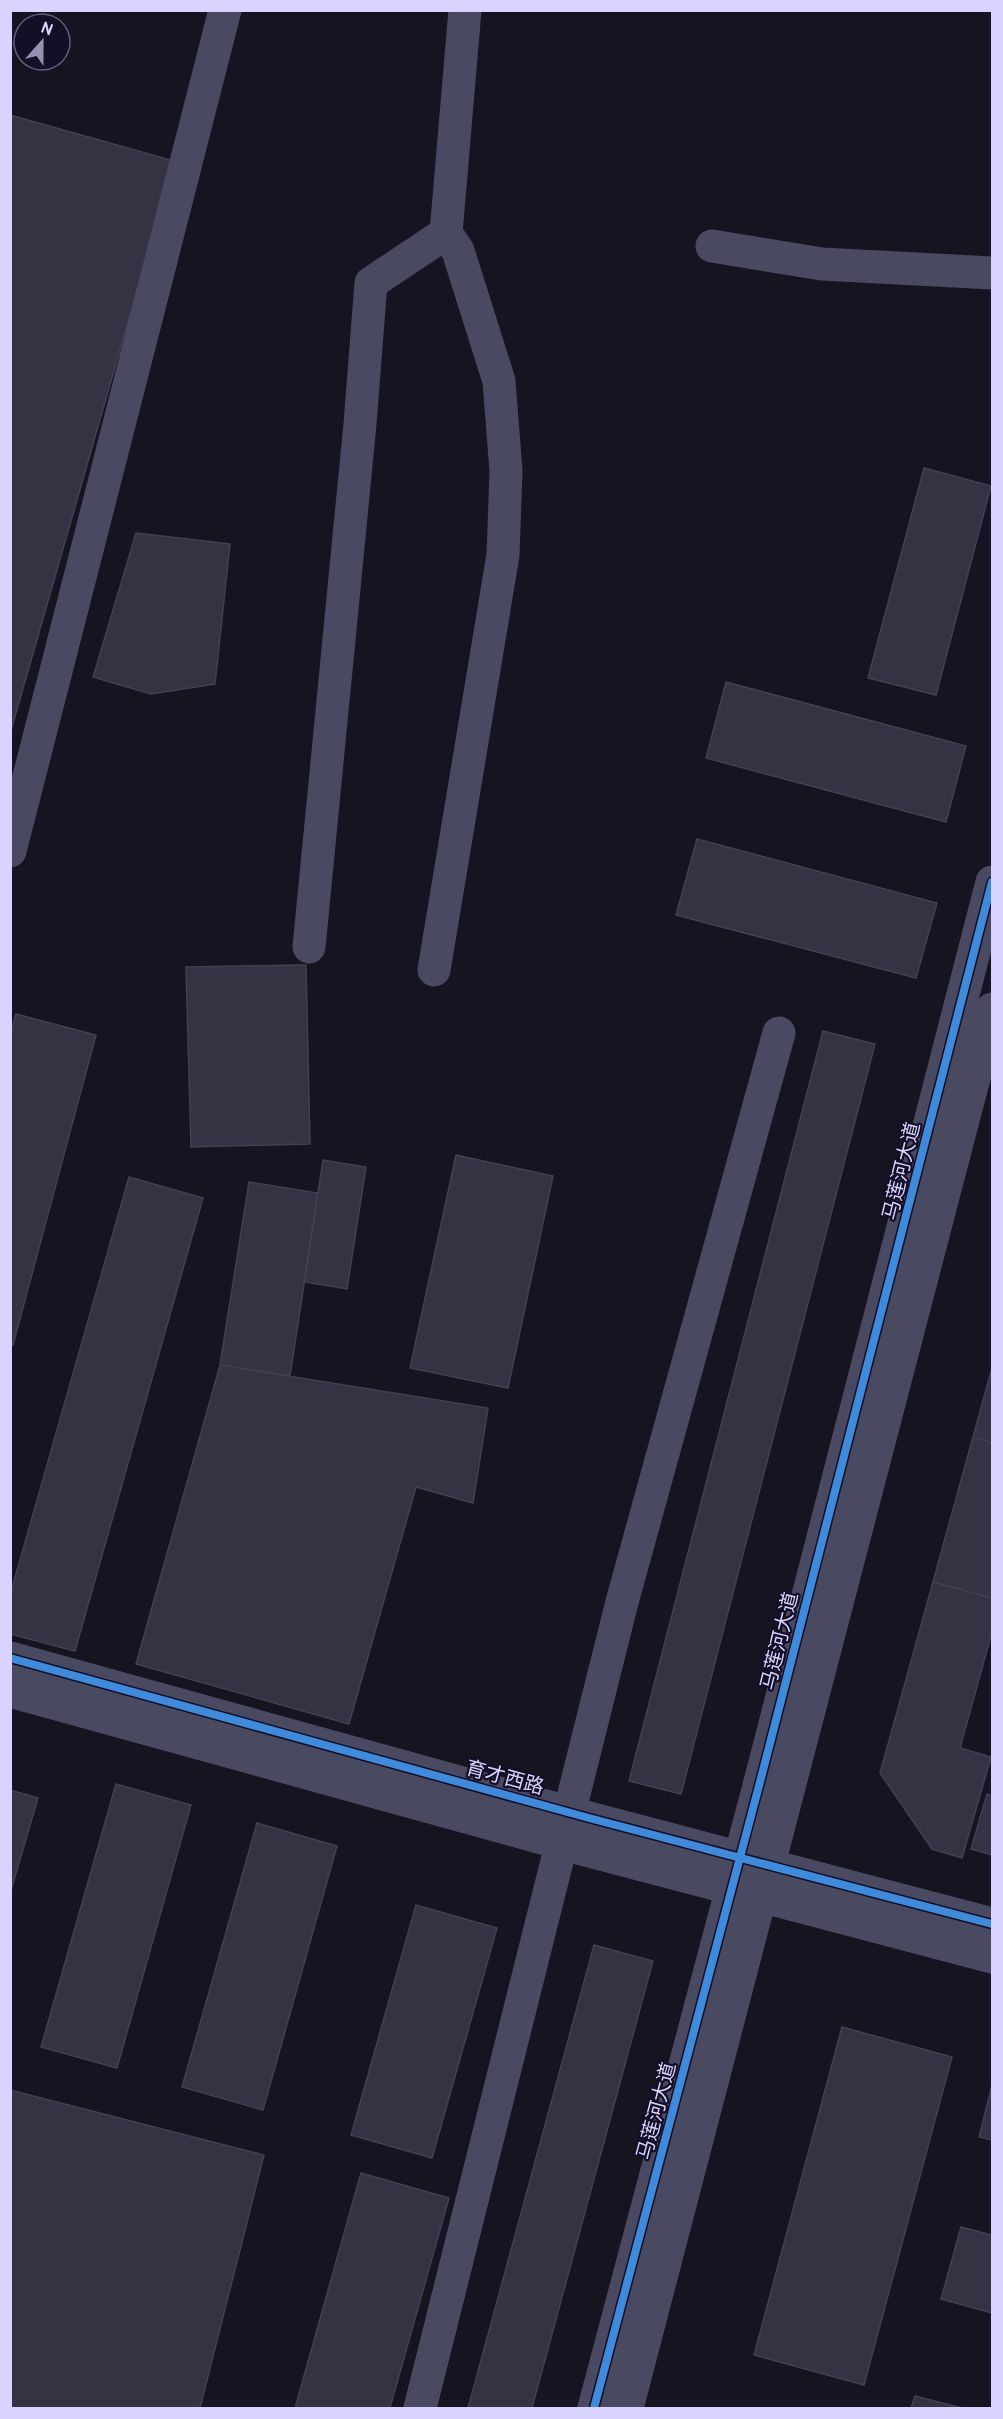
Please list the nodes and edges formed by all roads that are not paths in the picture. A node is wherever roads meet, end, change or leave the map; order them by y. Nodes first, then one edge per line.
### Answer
1 (225, 10) edge
2 (465, 10) edge
3 (446, 233) junction
4 (712, 246) dead end
5 (993, 273) edge
6 (10, 851) edge
7 (993, 882) edge
8 (309, 947) dead end
9 (434, 969) dead end
10 (993, 1009) edge
11 (779, 1033) dead end
12 (10, 1658) edge
13 (10, 1691) edge
14 (569, 1812) junction
15 (561, 1843) junction
16 (755, 1862) junction
17 (747, 1894) junction
18 (993, 1924) edge
19 (993, 1958) edge
20 (420, 2409) edge
21 (594, 2409) edge
22 (627, 2409) edge

1 - 6 street
2 - 3 street
3 - 8 street
3 - 9 street
4 - 5 street
7 - 16 street, 马莲河大道
10 - 16 street, 马莲河大道
11 - 14 street
12 - 14 street, 育才西路
13 - 15 street
14 - 15 street
14 - 16 street, 育才西路
15 - 17 street
15 - 20 street
16 - 17 street, 马莲河大道
16 - 18 street, 育才西路
17 - 19 street
17 - 21 street, 马莲河大道
17 - 22 street, 马莲河大道

